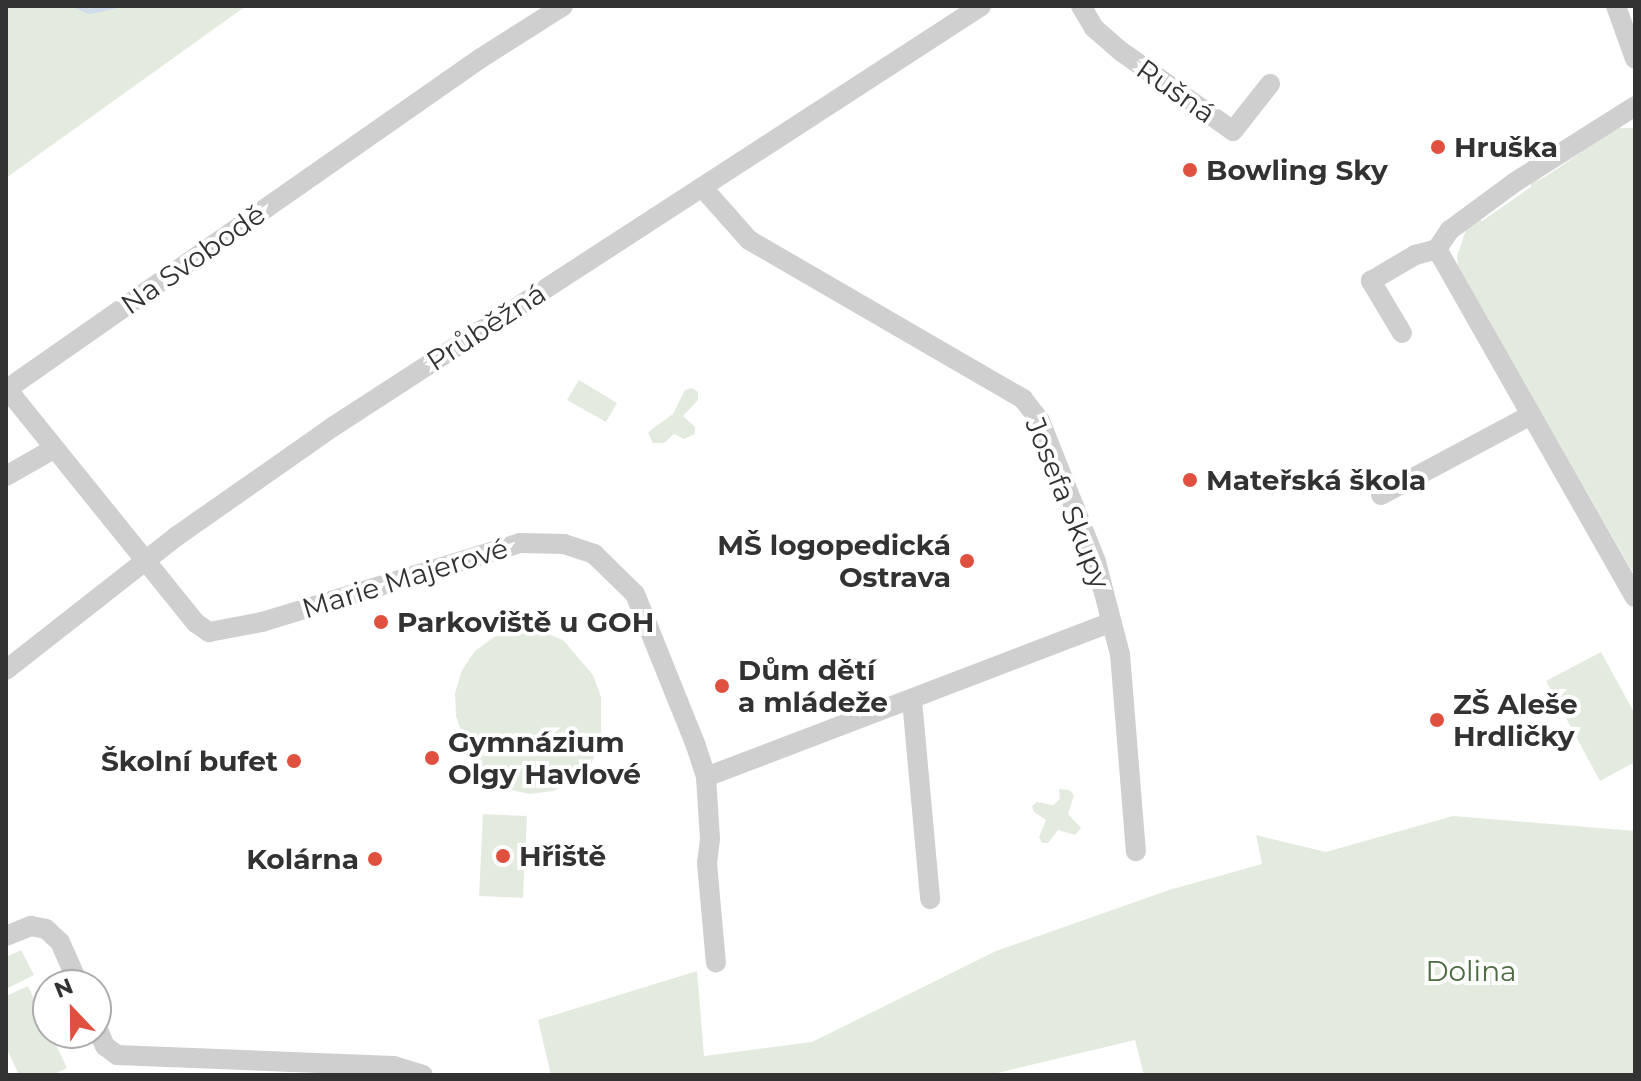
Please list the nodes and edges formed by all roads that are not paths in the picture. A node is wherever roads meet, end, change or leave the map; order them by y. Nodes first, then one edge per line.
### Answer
1 (563, 6) edge
2 (981, 6) edge
3 (1081, 6) edge
4 (1616, 6) edge
5 (1635, 59) edge
6 (1270, 84) dead end
7 (1635, 106) edge
8 (702, 187) junction
9 (1437, 249) junction
10 (1402, 333) dead end
11 (1531, 415) junction
12 (55, 448) junction
13 (6, 476) edge
14 (1381, 495) dead end
15 (146, 559) junction
16 (1635, 597) edge
17 (1111, 622) junction
18 (6, 670) edge
19 (912, 700) junction
20 (706, 777) junction
21 (1136, 851) dead end
22 (930, 899) dead end
23 (6, 936) edge
24 (716, 963) dead end
25 (72, 969) edge
26 (109, 1049) edge
27 (423, 1075) edge

1 - 12 street, Na Svobodě
2 - 8 street, Průběžná
3 - 6 street, Rušná
4 - 5 street
7 - 9 street
8 - 15 street, Průběžná
8 - 17 street, Josefa Skupy
9 - 10 street
9 - 11 street
11 - 14 street
11 - 16 street
12 - 13 street
12 - 15 street, Na Svobodě
15 - 18 street, Průběžná
15 - 20 street, Marie Majerové
17 - 19 street
17 - 21 street, Josefa Skupy
19 - 20 street
19 - 22 street
20 - 24 street, Marie Majerové
23 - 25 street
26 - 27 street

